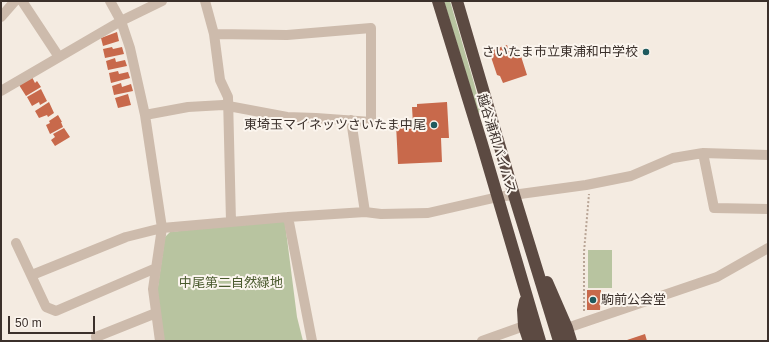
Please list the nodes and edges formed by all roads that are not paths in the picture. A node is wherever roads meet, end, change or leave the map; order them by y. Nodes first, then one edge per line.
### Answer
1 (15, 1) edge
2 (22, 1) edge
3 (110, 1) edge
4 (162, 1) edge
5 (205, 1) edge
6 (438, 1) edge
7 (457, 1) edge
8 (1, 17) edge
9 (121, 21) junction
10 (214, 34) junction
11 (59, 57) junction
12 (1, 91) edge
13 (228, 106) junction
14 (145, 115) junction
15 (351, 120) junction
16 (703, 153) junction
17 (768, 155) edge
18 (514, 195) junction
19 (498, 197) junction
20 (768, 209) edge
21 (365, 212) junction
22 (288, 216) junction
23 (231, 222) junction
24 (162, 228) junction
25 (16, 243) dead end
26 (768, 248) edge
27 (156, 268) junction
28 (32, 275) junction
29 (526, 295) junction
30 (156, 313) junction
31 (524, 326) junction
32 (561, 334) edge
33 (536, 340) edge
34 (97, 341) edge
35 (160, 341) edge
36 (312, 341) edge
37 (482, 341) edge
38 (571, 341) edge

1 - 8 street
2 - 11 street
3 - 9 street
4 - 9 street
5 - 10 street
6 - 19 highway, 越谷浦和バイパス
7 - 18 highway, 越谷浦和バイパス
9 - 11 street
9 - 14 street
10 - 13 street
10 - 15 street
11 - 12 street
13 - 14 street
13 - 15 street
13 - 23 street
14 - 24 street
15 - 21 street
16 - 17 street
16 - 18 street
16 - 20 street
18 - 19 street
18 - 32 highway, 越谷浦和バイパス
19 - 21 street
19 - 29 highway, 越谷浦和バイパス
21 - 22 street
22 - 23 street
22 - 36 street
23 - 24 street
24 - 27 street
24 - 28 street
25 - 28 street
26 - 32 street
27 - 28 street
27 - 30 street
29 - 31 highway, 越谷浦和バイパス
29 - 33 highway, 越谷浦和バイパス
30 - 34 street
30 - 35 street
31 - 33 highway, 越谷浦和バイパス
31 - 37 street
32 - 38 highway, 越谷浦和バイパス

